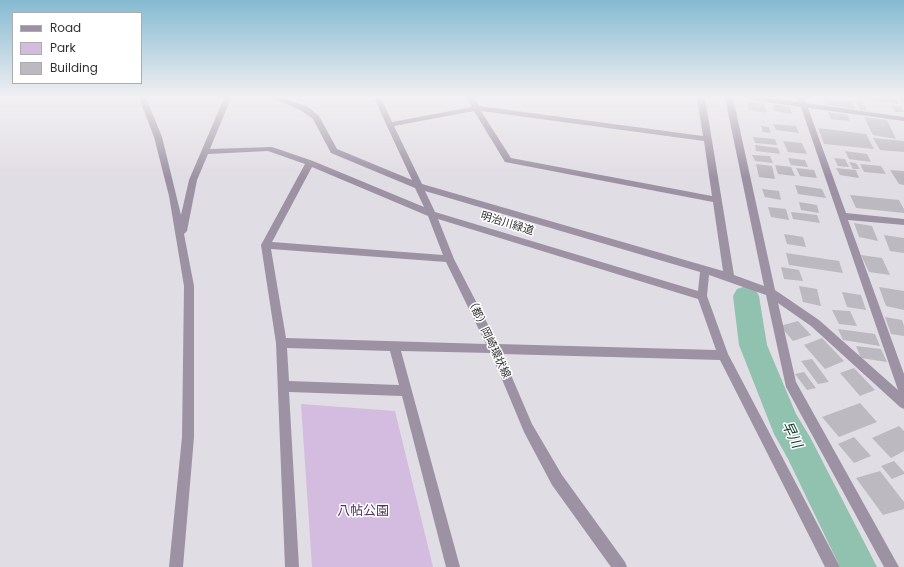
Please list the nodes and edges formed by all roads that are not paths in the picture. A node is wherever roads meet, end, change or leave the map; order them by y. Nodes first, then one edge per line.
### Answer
1 (153, 124) edge
2 (217, 124) edge
3 (320, 124) edge
4 (487, 124) edge
5 (600, 124) edge
6 (706, 124) edge
7 (736, 124) edge
8 (810, 124) edge
9 (390, 125) edge
10 (708, 139) junction
11 (206, 152) junction
12 (310, 163) junction
13 (419, 186) junction
14 (717, 200) junction
15 (432, 214) junction
16 (843, 216) junction
17 (904, 222) edge
18 (180, 237) junction
19 (266, 245) junction
20 (449, 259) junction
21 (705, 270) junction
22 (729, 278) junction
23 (772, 292) junction
24 (702, 296) junction
25 (281, 342) junction
26 (394, 346) junction
27 (494, 348) junction
28 (723, 355) junction
29 (283, 386) junction
30 (904, 390) edge
31 (406, 391) junction
32 (904, 403) edge
33 (176, 567) edge
34 (292, 567) edge
35 (453, 567) edge
36 (620, 567) edge
37 (833, 567) edge
38 (892, 567) edge

1 - 18 street
2 - 11 street
3 - 13 street, 明治川緑道
4 - 14 street
5 - 10 street
6 - 10 street
7 - 23 street
8 - 16 street
9 - 13 street, （都）岡崎環状線
10 - 14 street
11 - 12 street, 明治川緑道
11 - 18 street
12 - 15 street, 明治川緑道
12 - 19 street
13 - 15 street, （都）岡崎環状線
13 - 21 street, 明治川緑道
14 - 22 street
15 - 20 street, （都）岡崎環状線
15 - 24 street, 明治川緑道
16 - 17 street
16 - 30 street
18 - 33 street
19 - 20 street
19 - 25 street
20 - 27 street, （都）岡崎環状線
21 - 22 street, 明治川緑道
21 - 24 street
22 - 23 street, 明治川緑道
23 - 32 street, 明治川緑道
23 - 38 street
24 - 28 street
25 - 26 street
25 - 29 street
26 - 27 street
26 - 31 street
27 - 28 street
27 - 36 street, （都）岡崎環状線
28 - 37 street
29 - 31 street
29 - 34 street
31 - 35 street

